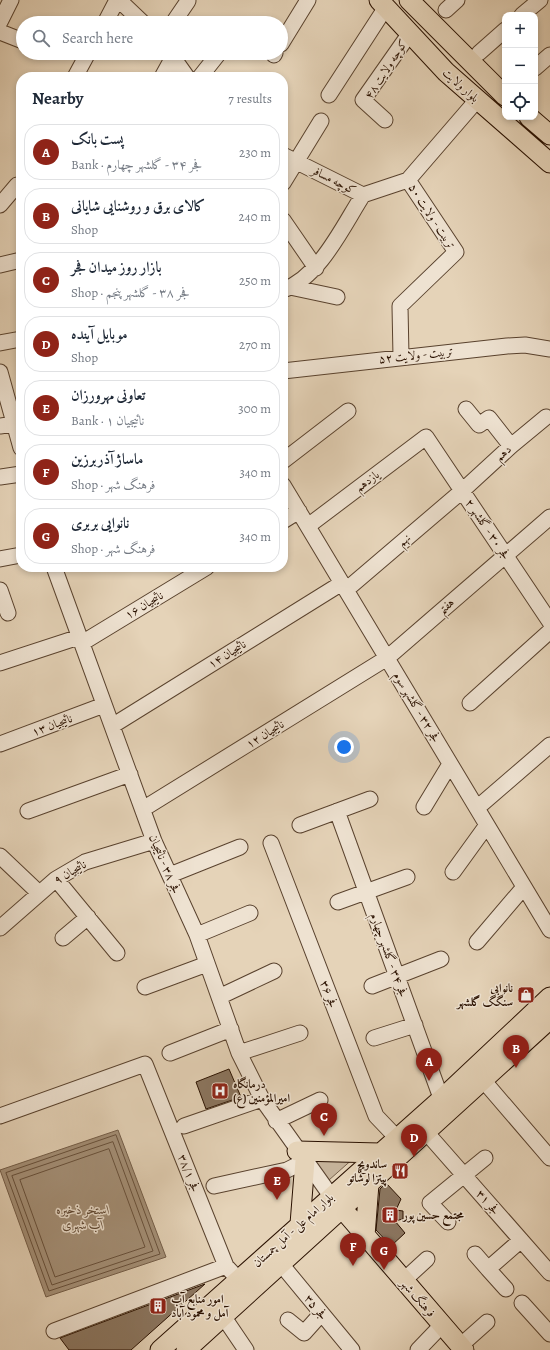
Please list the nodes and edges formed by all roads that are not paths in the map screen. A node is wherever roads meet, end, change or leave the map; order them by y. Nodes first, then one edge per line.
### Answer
1 (11, 0) edge
2 (118, 0) edge
3 (308, 0) edge
4 (457, 0) edge
5 (540, 0) edge
6 (188, 1) dead end
7 (409, 2) edge
8 (382, 4) edge
9 (446, 10) dead end
10 (526, 12) edge
11 (109, 16) edge
12 (135, 16) edge
13 (178, 16) edge
14 (0, 22) edge
15 (0, 32) edge
16 (288, 33) edge
17 (410, 33) junction
18 (502, 33) edge
19 (16, 38) edge
20 (479, 53) dead end
21 (550, 55) edge
22 (84, 60) edge
23 (170, 60) edge
24 (175, 60) edge
25 (214, 60) edge
26 (538, 65) edge
27 (78, 72) edge
28 (164, 72) edge
29 (184, 72) edge
30 (204, 72) edge
31 (502, 93) edge
32 (329, 95) dead end
33 (477, 100) junction
34 (385, 120) dead end
35 (532, 120) edge
36 (321, 121) dead end
37 (550, 135) edge
38 (288, 157) edge
39 (297, 162) junction
40 (550, 163) edge
41 (288, 176) edge
42 (408, 180) junction
43 (16, 185) edge
44 (0, 188) edge
45 (16, 188) edge
46 (362, 195) junction
47 (0, 205) edge
48 (288, 227) edge
49 (16, 261) edge
50 (0, 265) edge
51 (316, 268) junction
52 (288, 287) edge
53 (288, 288) edge
54 (337, 297) dead end
55 (16, 340) edge
56 (0, 343) edge
57 (547, 345) edge
58 (401, 357) junction
59 (288, 370) edge
60 (0, 372) edge
61 (466, 408) dead end
62 (348, 411) dead end
63 (546, 417) dead end
64 (12, 425) edge
65 (16, 435) edge
66 (426, 437) joint
67 (511, 446) junction
68 (288, 457) edge
69 (16, 475) edge
70 (0, 477) edge
71 (462, 491) junction
72 (288, 493) edge
73 (299, 511) junction
74 (550, 517) edge
75 (288, 518) edge
76 (308, 526) junction
77 (505, 554) junction
78 (16, 556) edge
79 (0, 559) edge
80 (60, 572) edge
81 (198, 572) edge
82 (344, 586) junction
83 (0, 590) edge
84 (8, 613) dead end
85 (550, 622) edge
86 (550, 631) edge
87 (80, 640) junction
88 (387, 658) junction
89 (0, 662) edge
90 (470, 703) dead end
91 (104, 705) junction
92 (112, 726) junction
93 (0, 744) edge
94 (550, 745) edge
95 (450, 764) junction
96 (130, 774) junction
97 (370, 799) dead end
98 (424, 807) dead end
99 (477, 808) junction
100 (143, 809) junction
101 (28, 811) dead end
102 (337, 811) junction
103 (300, 825) dead end
104 (487, 825) junction
105 (154, 841) junction
106 (270, 843) dead end
107 (240, 847) dead end
108 (0, 856) edge
109 (453, 872) dead end
110 (170, 875) junction
111 (407, 877) dead end
112 (56, 878) junction
113 (524, 887) junction
114 (366, 892) junction
115 (39, 893) junction
116 (338, 902) dead end
117 (250, 912) dead end
118 (88, 917) junction
119 (2, 923) edge
120 (550, 930) edge
121 (197, 935) junction
122 (63, 938) dead end
123 (477, 942) dead end
124 (117, 953) dead end
125 (441, 959) dead end
126 (207, 964) junction
127 (274, 971) dead end
128 (397, 977) junction
129 (372, 986) dead end
130 (145, 987) dead end
131 (219, 997) junction
132 (550, 997) edge
133 (550, 1019) edge
134 (414, 1025) junction
135 (230, 1029) junction
136 (300, 1033) dead end
137 (374, 1038) dead end
138 (240, 1053) junction
139 (170, 1054) dead end
140 (483, 1080) junction
141 (441, 1098) junction
142 (262, 1099) junction
143 (320, 1100) dead end
144 (0, 1116) edge
145 (276, 1121) junction
146 (184, 1126) dead end
147 (426, 1132) junction
148 (397, 1138) junction
149 (380, 1153) junction
150 (301, 1156) junction
151 (485, 1158) dead end
152 (550, 1158) edge
153 (464, 1175) junction
154 (369, 1184) junction
155 (214, 1186) dead end
156 (336, 1202) junction
157 (448, 1222) dead end
158 (300, 1224) junction
159 (365, 1236) junction
160 (521, 1240) junction
161 (475, 1254) dead end
162 (427, 1259) dead end
163 (281, 1264) junction
164 (488, 1269) junction
165 (232, 1273) junction
166 (550, 1273) edge
167 (403, 1281) junction
168 (506, 1289) dead end
169 (522, 1303) dead end
170 (321, 1314) junction
171 (223, 1316) junction
172 (288, 1320) dead end
173 (487, 1322) dead end
174 (442, 1325) junction
175 (54, 1331) dead end
176 (549, 1332) edge
177 (462, 1348) edge
178 (160, 1350) edge
179 (186, 1350) edge
180 (246, 1350) edge
181 (352, 1350) edge
182 (418, 1350) edge

1 - 14 street
2 - 11 street
2 - 12 street
3 - 16 street
4 - 9 street
5 - 10 street
6 - 13 street
7 - 31 main road, بلوار ولایت
8 - 17 main road, بلوار ولایت
8 - 32 street
15 - 19 street
17 - 33 main road, بلوار ولایت
17 - 34 street, کوچه ولایت ۴۸
18 - 20 street
21 - 26 street
22 - 27 street
23 - 28 street
24 - 29 street
25 - 30 street
33 - 40 main road, بلوار ولایت
33 - 42 street, تربیت - ولایت ۵۰
35 - 37 main road
36 - 39 street
38 - 39 street, کوچه مسافر
39 - 41 street
39 - 46 street, کوچه مسافر
42 - 46 street, کوچه مسافر
42 - 58 street, تربیت - ولایت ۵۰
43 - 44 street
45 - 47 street
46 - 51 street
48 - 51 street
49 - 50 street
51 - 52 street
53 - 54 street
55 - 56 street
57 - 58 street, تربیت - ولایت ۵۲
58 - 59 street, تربیت - ولایت ۵۲
60 - 64 street
61 - 67 street
62 - 68 street
63 - 67 street, دهم
64 - 65 street
66 - 71 street, فجر ۳۰ - گلشهر ۲
66 - 76 street, یازدهم
67 - 71 street, دهم
69 - 70 street
71 - 77 street, فجر ۳۰ - گلشهر ۲
71 - 82 street, نهم
72 - 73 street, فجر ۳۲ - گلشهر سوم
73 - 75 street
73 - 76 street, فجر ۳۲ - گلشهر سوم
74 - 77 street, هفتم
76 - 82 street, فجر ۳۲ - گلشهر سوم
77 - 85 street, فجر ۳۰ - گلشهر ۲
77 - 88 street, هفتم
78 - 79 street
80 - 87 street, فجر ۳۸ - نائیجیان
81 - 87 street, نائیجیان ۱۶
82 - 88 street, فجر ۳۲ - گلشهر سوم
82 - 92 street, نائیجیان ۱۴
83 - 84 street
86 - 90 street
87 - 89 street, نائیجیان ۱۶
87 - 91 street, فجر ۳۸ - نائیجیان
88 - 95 street, فجر ۳۲ - گلشهر سوم
88 - 100 street, نائیجیان ۱۲
91 - 92 street, فجر ۳۸ - نائیجیان
91 - 93 street, نائیجیان ۱۳
92 - 96 street, فجر ۳۸ - نائیجیان
94 - 99 street
95 - 98 street
95 - 99 street, فجر ۳۲ - گلشهر سوم
96 - 100 street, فجر ۳۸ - نائیجیان
96 - 101 street
97 - 102 street
99 - 104 street, فجر ۳۲ - گلشهر سوم
100 - 105 street, فجر ۳۸ - نائیجیان
102 - 103 street
102 - 114 street, فجر ۳۴ - گلشهر چهارم
104 - 109 street
104 - 113 street, فجر ۳۲ - گلشهر سوم
105 - 110 street, فجر ۳۸ - نائیجیان
105 - 112 street, نائیجیان ۹
106 - 148 street, فجر ۳۶
107 - 110 street
108 - 115 street
110 - 121 street, فجر ۳۸ - نائیجیان
111 - 114 street
112 - 115 street, نائیجیان ۹
112 - 118 street
113 - 120 street, فجر ۳۲ - گلشهر سوم
113 - 123 street
114 - 116 street
114 - 128 street, فجر ۳۴ - گلشهر چهارم
115 - 119 street, نائیجیان ۹
117 - 121 street
118 - 122 street
118 - 124 street
121 - 126 street, فجر ۳۸ - نائیجیان
125 - 128 street
126 - 130 street
126 - 131 street, فجر ۳۸ - نائیجیان
127 - 131 street
128 - 129 street
128 - 134 street, فجر ۳۴ - گلشهر چهارم
131 - 135 street, فجر ۳۸ - نائیجیان
132 - 141 main road, بلوار امام علی - آمل چمستان
133 - 140 main road
134 - 137 street
134 - 141 street, فجر ۳۴ - گلشهر چهارم
135 - 138 street, فجر ۳۸ - نائیجیان
135 - 139 street
136 - 138 street
138 - 142 street, فجر ۳۸ - نائیجیان
140 - 147 main road
140 - 152 street
141 - 148 main road, بلوار امام علی - آمل چمستان
142 - 145 street, فجر ۳۸ - نائیجیان
142 - 146 street
143 - 145 street
144 - 165 street, فجر ۳۸/۱
145 - 150 street, فجر ۳۸ - نائیجیان
147 - 153 street, فجر ۳۱
147 - 154 main road
148 - 149 main road, بلوار امام علی - آمل چمستان
149 - 150 main road
149 - 156 main road, بلوار امام علی - آمل چمستان
150 - 155 street
150 - 156 street, فجر ۳۸ - نائیجیان
150 - 158 main road
151 - 153 street
153 - 157 street
153 - 160 street, فجر ۳۱
154 - 156 main road
154 - 159 main road
156 - 158 main road, بلوار امام علی - آمل چمستان
156 - 159 main road, فرهنگ شهر
156 - 163 main road, بلوار امام علی - آمل چمستان
158 - 165 main road, بلوار امام علی - آمل چمستان
159 - 167 main road, فرهنگ شهر
160 - 164 street
160 - 166 street, فجر ۳۱
161 - 164 street
162 - 167 street
163 - 170 street, فجر ۳۵
163 - 171 main road, بلوار امام علی - آمل چمستان
164 - 168 street
165 - 175 street
165 - 178 main road, بلوار امام علی - آمل چمستان
167 - 174 main road, فرهنگ شهر
169 - 176 street
170 - 172 street
170 - 181 street, فجر ۳۵
171 - 179 main road, بلوار امام علی - آمل چمستان
171 - 180 street
173 - 177 street
174 - 177 main road, فرهنگ شهر
174 - 182 street

